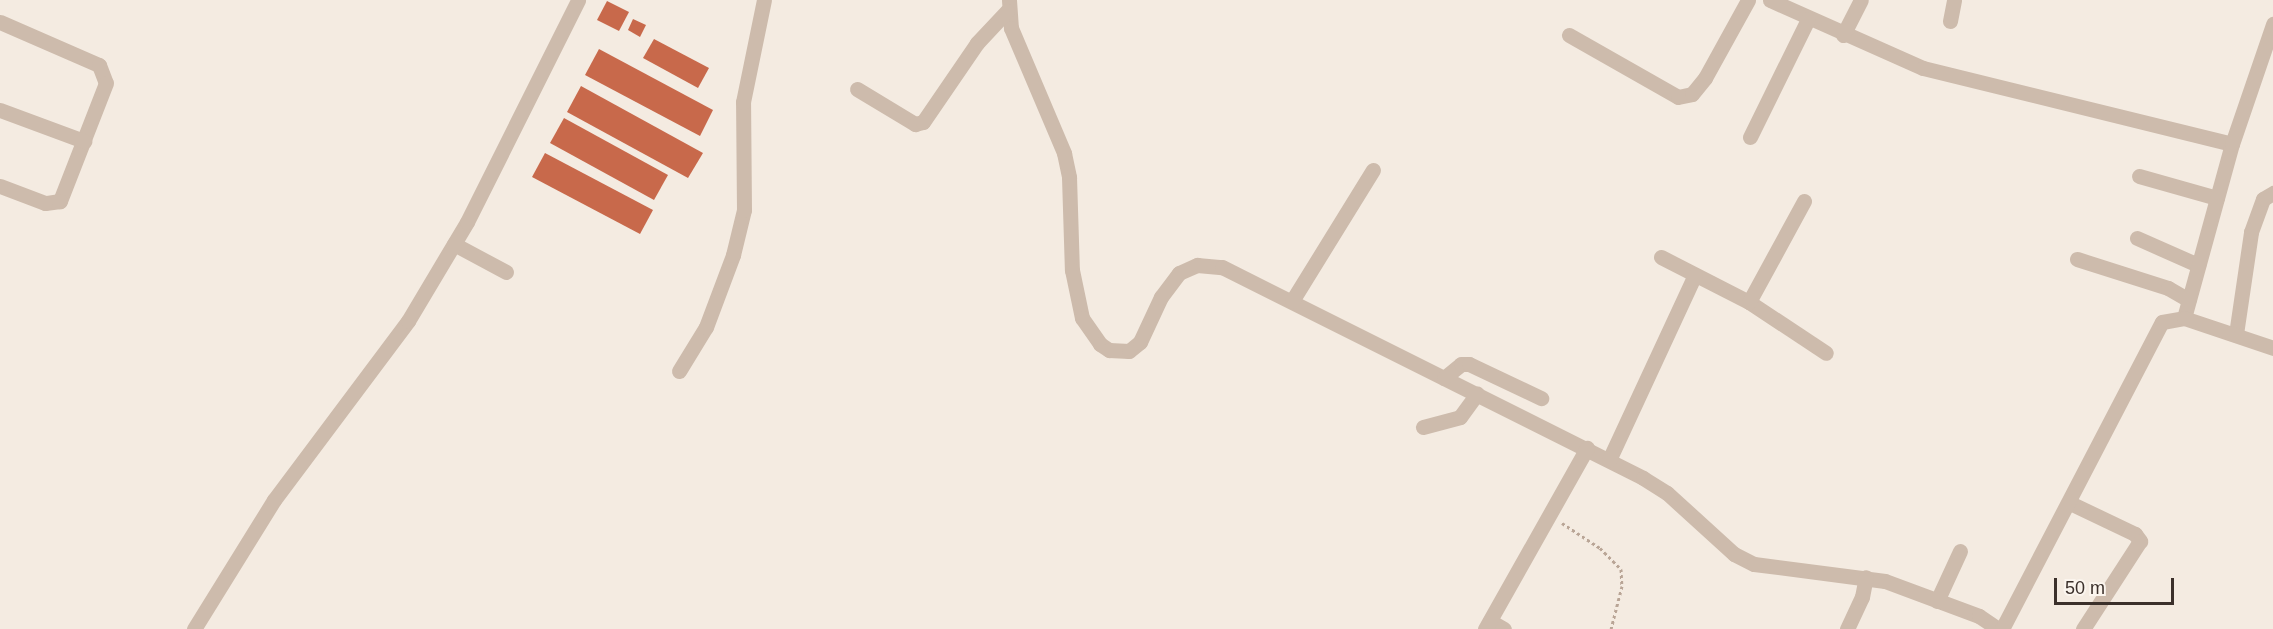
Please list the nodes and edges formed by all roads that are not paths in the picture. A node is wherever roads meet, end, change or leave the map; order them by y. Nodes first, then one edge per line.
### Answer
1 (578, 0) edge
2 (764, 0) edge
3 (1748, 0) edge
4 (1861, 0) edge
5 (1954, 0) edge
6 (1778, 2) edge
7 (1008, 6) edge
8 (1808, 19) junction
9 (1950, 21) dead end
10 (0, 22) edge
11 (2273, 24) edge
12 (1569, 35) dead end
13 (1843, 35) junction
14 (857, 89) dead end
15 (0, 110) edge
16 (1750, 137) dead end
17 (84, 141) junction
18 (2232, 144) junction
19 (1373, 170) dead end
20 (2139, 176) dead end
21 (0, 186) edge
22 (2273, 193) edge
23 (2217, 198) junction
24 (1804, 201) dead end
25 (2137, 238) dead end
26 (454, 244) junction
27 (1661, 257) dead end
28 (2077, 259) dead end
29 (2198, 265) junction
30 (506, 272) dead end
31 (1695, 275) junction
32 (2189, 300) junction
33 (1292, 301) junction
34 (1749, 302) junction
35 (2184, 318) junction
36 (2236, 334) junction
37 (2273, 348) edge
38 (1826, 353) dead end
39 (679, 371) dead end
40 (1444, 378) junction
41 (1477, 394) junction
42 (1540, 398) dead end
43 (1423, 427) dead end
44 (1587, 448) junction
45 (1609, 460) junction
46 (2070, 503) junction
47 (1960, 551) dead end
48 (1866, 577) junction
49 (1937, 601) junction
50 (1487, 625) edge
51 (194, 629) edge
52 (1504, 629) edge
53 (1847, 629) edge
54 (2000, 629) edge
55 (2084, 629) edge

1 - 26 street
2 - 39 street
3 - 12 street
4 - 13 street
5 - 9 street
6 - 8 street
7 - 14 street
7 - 33 street
8 - 13 street
8 - 16 street
10 - 17 street
11 - 18 street
13 - 18 street
15 - 17 street
17 - 21 street
18 - 23 street
19 - 33 street
20 - 23 street
22 - 36 street
23 - 29 street
24 - 34 street
25 - 29 street
26 - 30 street
26 - 51 street
27 - 31 street
28 - 32 street
29 - 32 street
31 - 34 street
31 - 45 street
32 - 35 street
33 - 40 street
34 - 38 street
35 - 36 street
35 - 46 street
36 - 37 street
40 - 41 street
40 - 42 street
41 - 43 street
41 - 44 street
44 - 45 street
44 - 50 street
45 - 48 street
46 - 54 street
46 - 55 street
47 - 49 street
48 - 49 street
48 - 53 street
49 - 54 street
50 - 52 street

